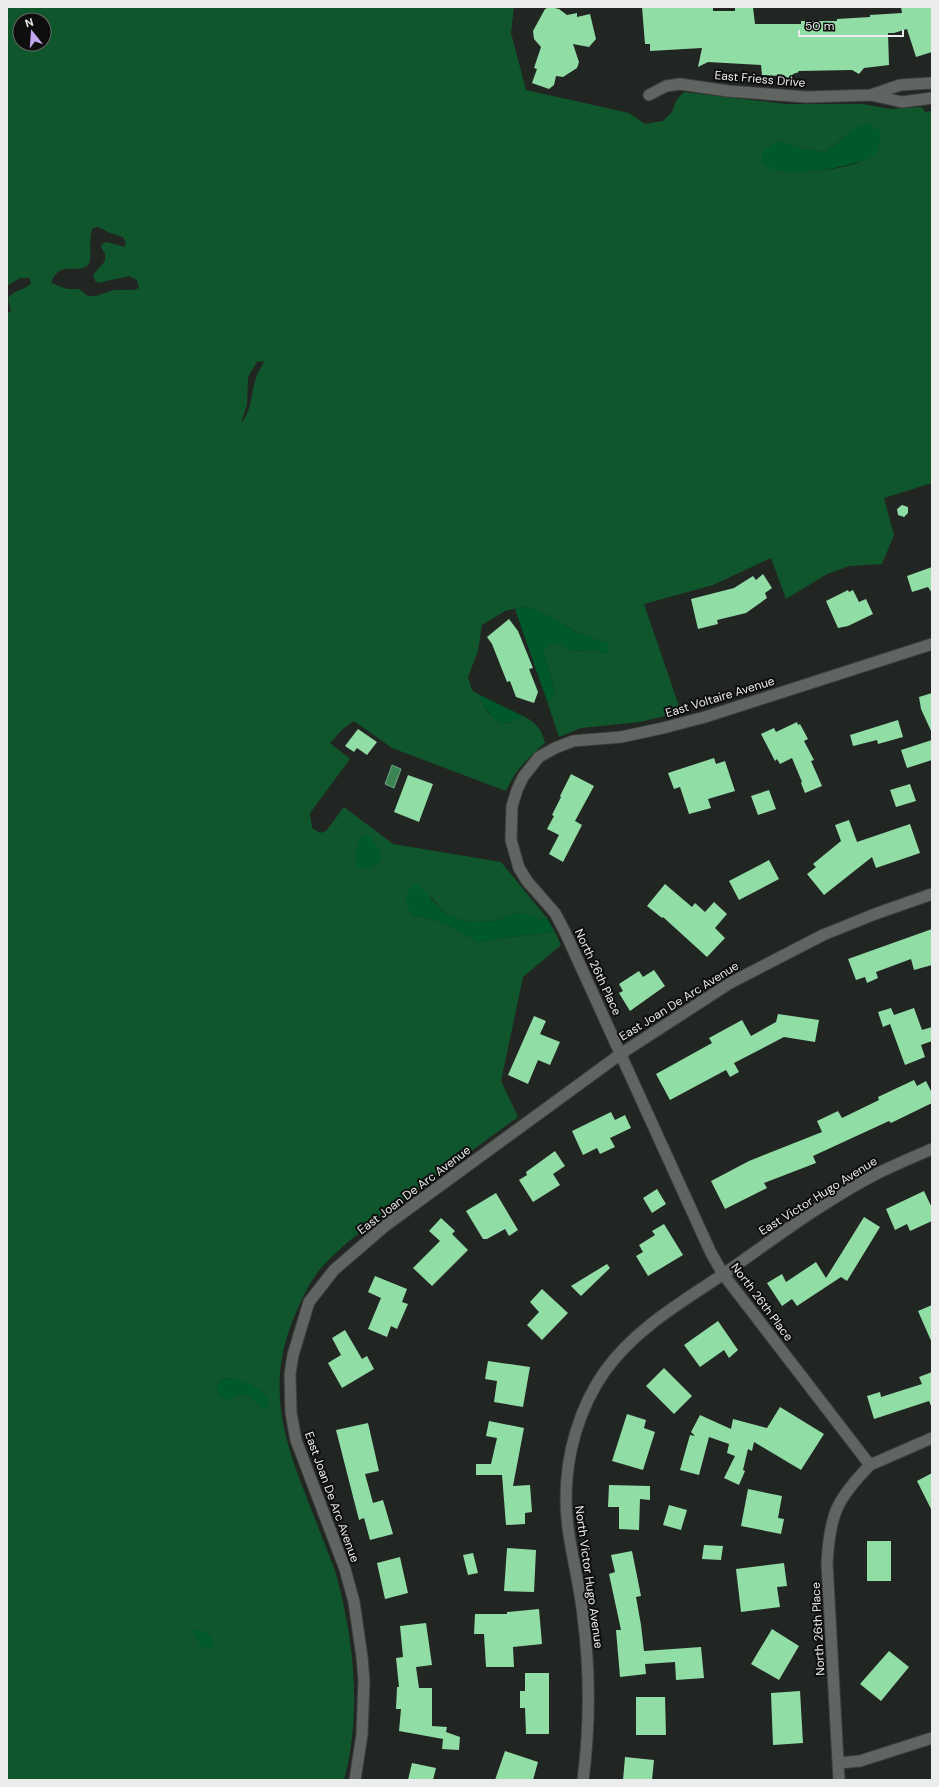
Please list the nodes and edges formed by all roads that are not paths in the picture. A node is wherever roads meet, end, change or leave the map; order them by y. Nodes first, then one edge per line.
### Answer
1 (929, 83) edge
2 (649, 95) dead end
3 (871, 95) junction
4 (930, 99) edge
5 (932, 644) edge
6 (523, 777) joint
7 (932, 894) edge
8 (622, 1053) junction
9 (932, 1149) edge
10 (723, 1274) junction
11 (932, 1438) edge
12 (870, 1465) junction
13 (932, 1738) edge
14 (838, 1763) junction
15 (355, 1780) edge
16 (583, 1780) edge
17 (839, 1780) edge

1 - 3 street, East Friess Drive
1 - 4 street, East Friess Drive
2 - 3 street, East Friess Drive
3 - 4 street, East Friess Drive
5 - 6 street, East Voltaire Avenue
6 - 8 street, North 26th Place
7 - 8 street, East Joan De Arc Avenue
8 - 10 street, North 26th Place
8 - 15 street, East Joan De Arc Avenue
9 - 10 street, East Victor Hugo Avenue
10 - 12 street, North 26th Place
10 - 16 street, North Victor Hugo Avenue
11 - 12 street
12 - 14 street, North 26th Place
13 - 14 street
14 - 17 street, North 26th Place

